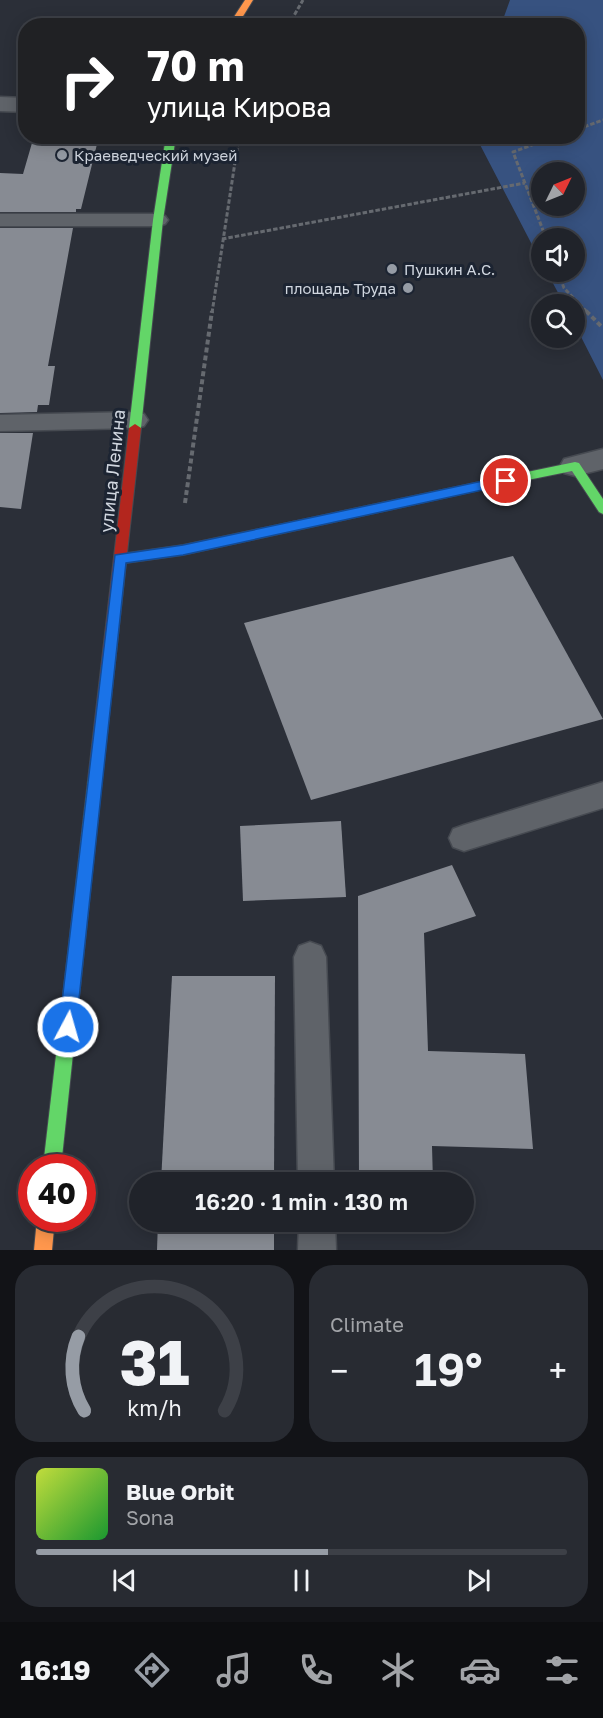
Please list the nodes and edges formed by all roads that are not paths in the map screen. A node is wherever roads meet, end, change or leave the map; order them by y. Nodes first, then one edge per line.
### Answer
1 (249, 0) edge
2 (237, 18) edge
3 (0, 104) edge
4 (18, 105) edge
5 (170, 144) edge
6 (0, 220) edge
7 (158, 220) junction
8 (136, 420) junction
9 (0, 423) edge
10 (603, 459) edge
11 (575, 466) junction
12 (603, 509) edge
13 (120, 559) junction
14 (603, 795) edge
15 (464, 838) dead end
16 (310, 957) dead end
17 (53, 1154) edge
18 (316, 1172) edge
19 (45, 1232) edge
20 (317, 1232) edge
21 (43, 1250) edge
22 (317, 1250) edge

1 - 2 street
3 - 4 street
5 - 7 street, улица Ленина
6 - 7 lane
7 - 8 street, улица Ленина
8 - 9 lane
8 - 13 street, улица Ленина
10 - 11 street
11 - 12 street
11 - 13 street
13 - 17 street, улица Ленина
14 - 15 lane
16 - 18 lane
19 - 21 street
20 - 22 lane

